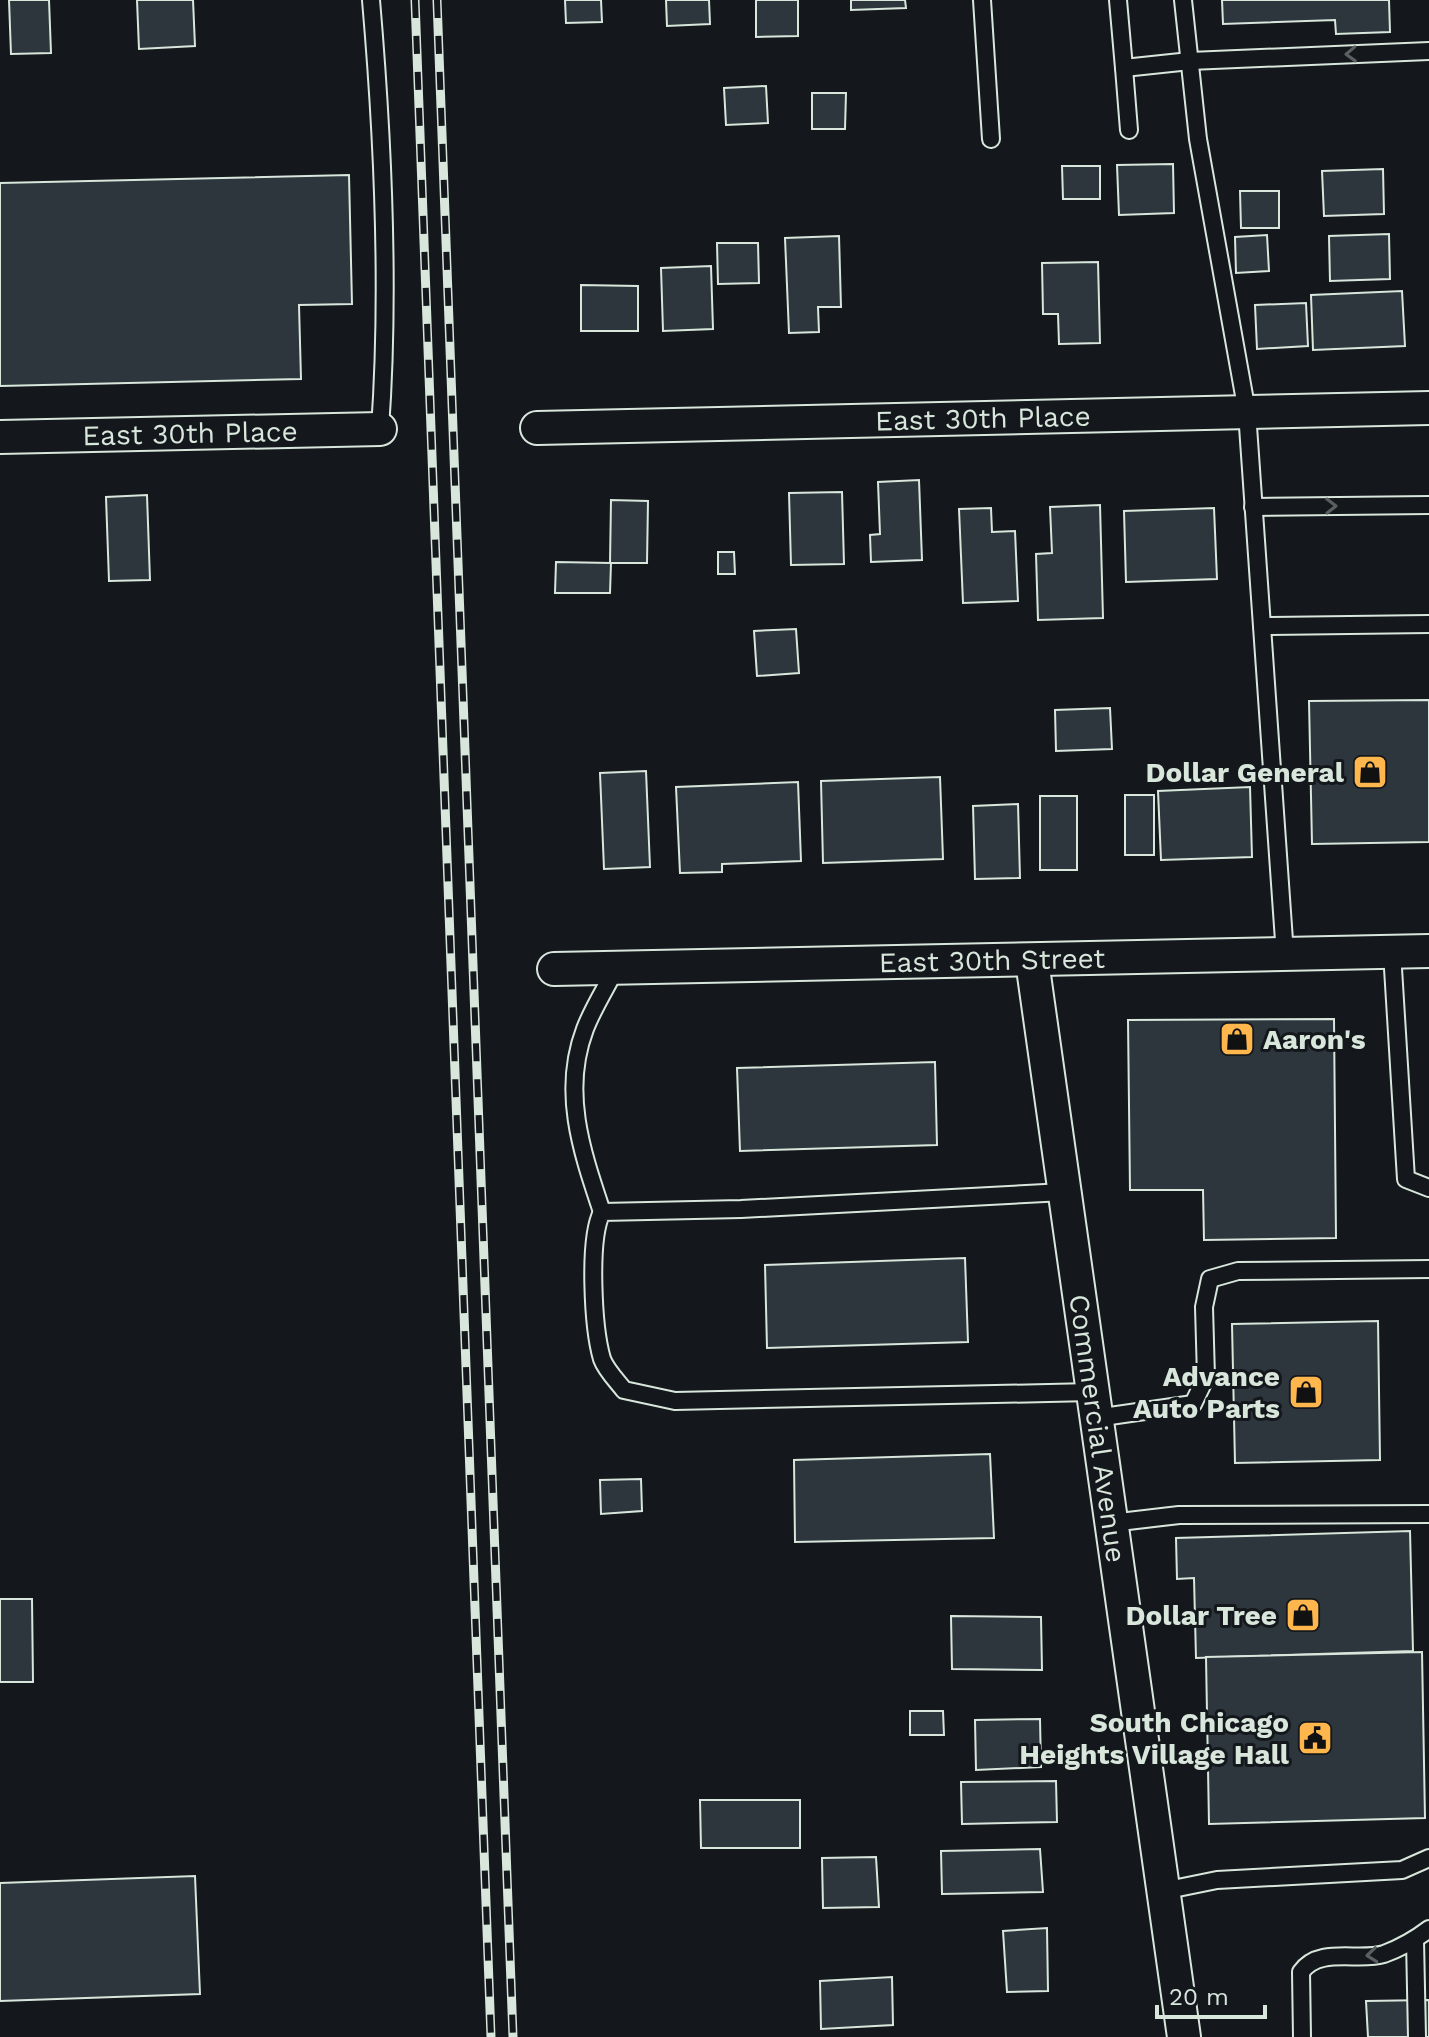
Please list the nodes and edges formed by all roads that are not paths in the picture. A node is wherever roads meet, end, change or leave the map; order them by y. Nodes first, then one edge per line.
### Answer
1 (371, 0) edge
2 (982, 0) edge
3 (1118, 0) edge
4 (1183, 0) edge
5 (1429, 51) edge
6 (1190, 61) junction
7 (1124, 68) junction
8 (1129, 130) dead end
9 (991, 139) dead end
10 (1429, 408) edge
11 (1247, 412) junction
12 (537, 428) dead end
13 (380, 429) joint
14 (0, 437) edge
15 (1429, 505) edge
16 (1253, 507) junction
17 (1429, 624) edge
18 (1262, 626) junction
19 (1429, 951) edge
20 (1392, 952) junction
21 (1285, 955) junction
22 (1032, 961) junction
23 (616, 968) junction
24 (554, 969) dead end
25 (1429, 1188) edge
26 (1064, 1192) junction
27 (602, 1212) junction
28 (1429, 1269) edge
29 (1094, 1405) junction
30 (1429, 1514) edge
31 (1111, 1523) junction
32 (1429, 1858) edge
33 (1163, 1891) junction
34 (1429, 1929) edge
35 (1415, 1940) junction
36 (1184, 2037) edge
37 (1302, 2037) edge
38 (1417, 2037) edge

1 - 13 lane
2 - 9 lane
3 - 7 lane
4 - 6 lane
5 -> 6 lane
6 - 7 lane
6 - 11 lane
7 - 8 lane
10 - 11 street, East 30th Place
11 - 12 street, East 30th Place
11 - 16 lane
13 - 14 street, East 30th Place
16 -> 15 lane
16 - 18 lane
17 - 18 lane
18 - 21 lane
19 - 20 street, East 30th Street
20 - 21 street, East 30th Street
20 - 25 lane
21 - 22 street, East 30th Street
22 - 23 street, East 30th Street
22 - 26 street, Commercial Avenue
23 - 24 street, East 30th Street
23 - 27 lane
26 - 27 lane
26 - 29 street, Commercial Avenue
27 - 29 lane
28 - 29 lane
29 - 31 street, Commercial Avenue
30 - 31 lane
31 - 33 street, Commercial Avenue
32 - 33 lane
33 - 36 street, Commercial Avenue
34 - 35 lane
35 -> 37 lane
35 - 38 lane

